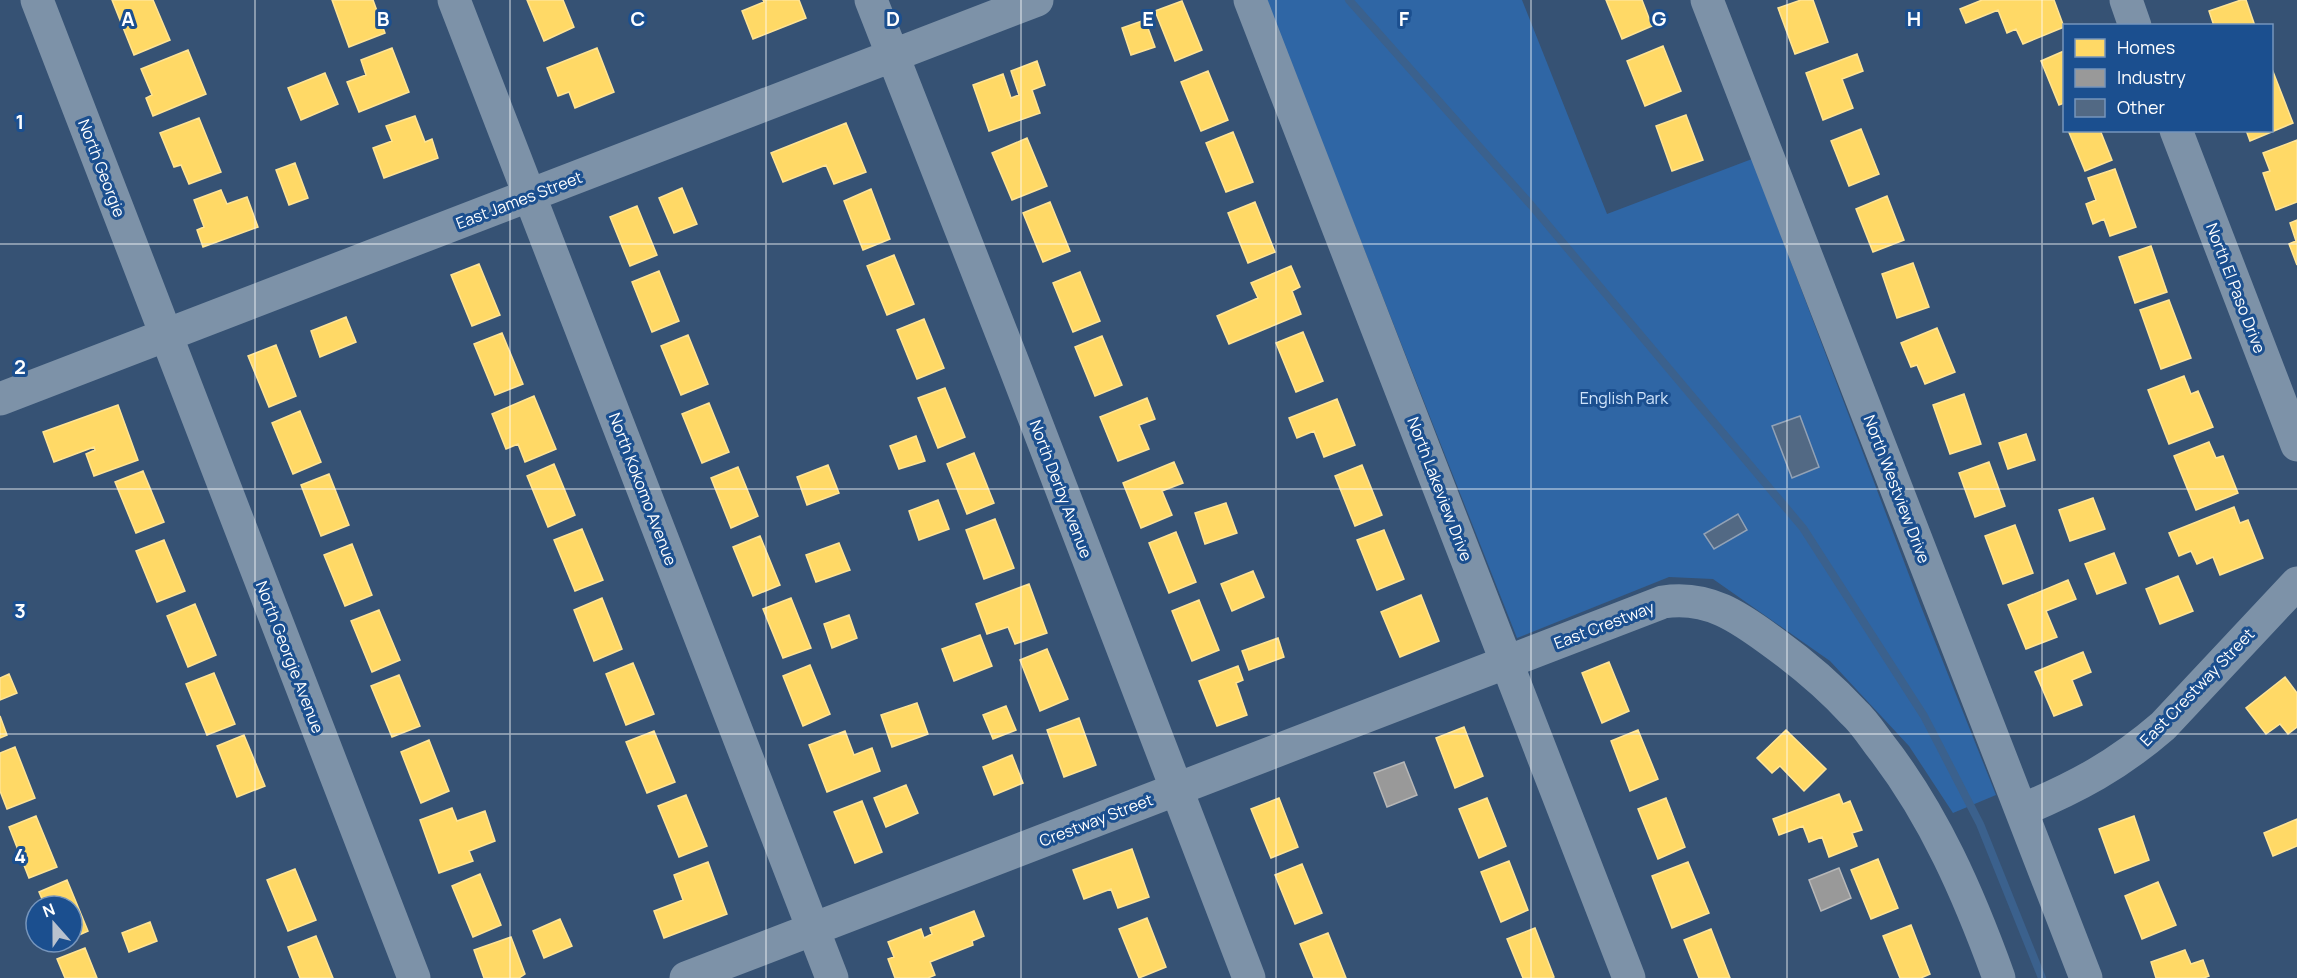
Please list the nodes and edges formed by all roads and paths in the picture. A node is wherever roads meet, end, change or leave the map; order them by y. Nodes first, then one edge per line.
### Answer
1 (37, 0) edge
2 (454, 0) edge
3 (871, 0) edge
4 (1037, 0) edge
5 (1250, 0) edge
6 (1707, 0) edge
7 (2126, 0) edge
8 (2134, 24) edge
9 (893, 56) junction
10 (2177, 132) edge
11 (530, 196) junction
12 (166, 336) junction
13 (0, 399) edge
14 (2297, 445) edge
15 (2294, 591) edge
16 (1507, 662) junction
17 (1177, 789) junction
18 (2022, 810) junction
19 (813, 929) junction
20 (414, 978) edge
21 (686, 978) edge
22 (832, 978) edge
23 (1249, 978) edge
24 (1629, 978) edge
25 (1999, 978) edge
26 (2086, 978) edge

1 - 12 street, North Georgie
2 - 11 street, North Kokomo Avenue
3 - 9 street, North Derby Avenue
4 - 9 street, East James Street
5 - 16 street, North Lakeview Drive
6 - 18 street, North Westview Drive
7 - 8 street
9 - 11 street, East James Street
9 - 17 street, North Derby Avenue
10 - 14 street, North El Paso Drive
11 - 12 street, East James Street
11 - 19 street, North Kokomo Avenue
12 - 13 street, East James Street
12 - 20 street, North Georgie Avenue
15 - 18 street, East Crestway Street
16 - 17 street, Crestway Street
16 - 24 street, North Lakeview Drive
16 - 25 street, East Crestway
17 - 19 street, Crestway Street
17 - 23 street, North Derby Avenue
18 - 26 street, North Westview Drive
19 - 21 street, Crestway Street
19 - 22 street, North Kokomo Avenue

